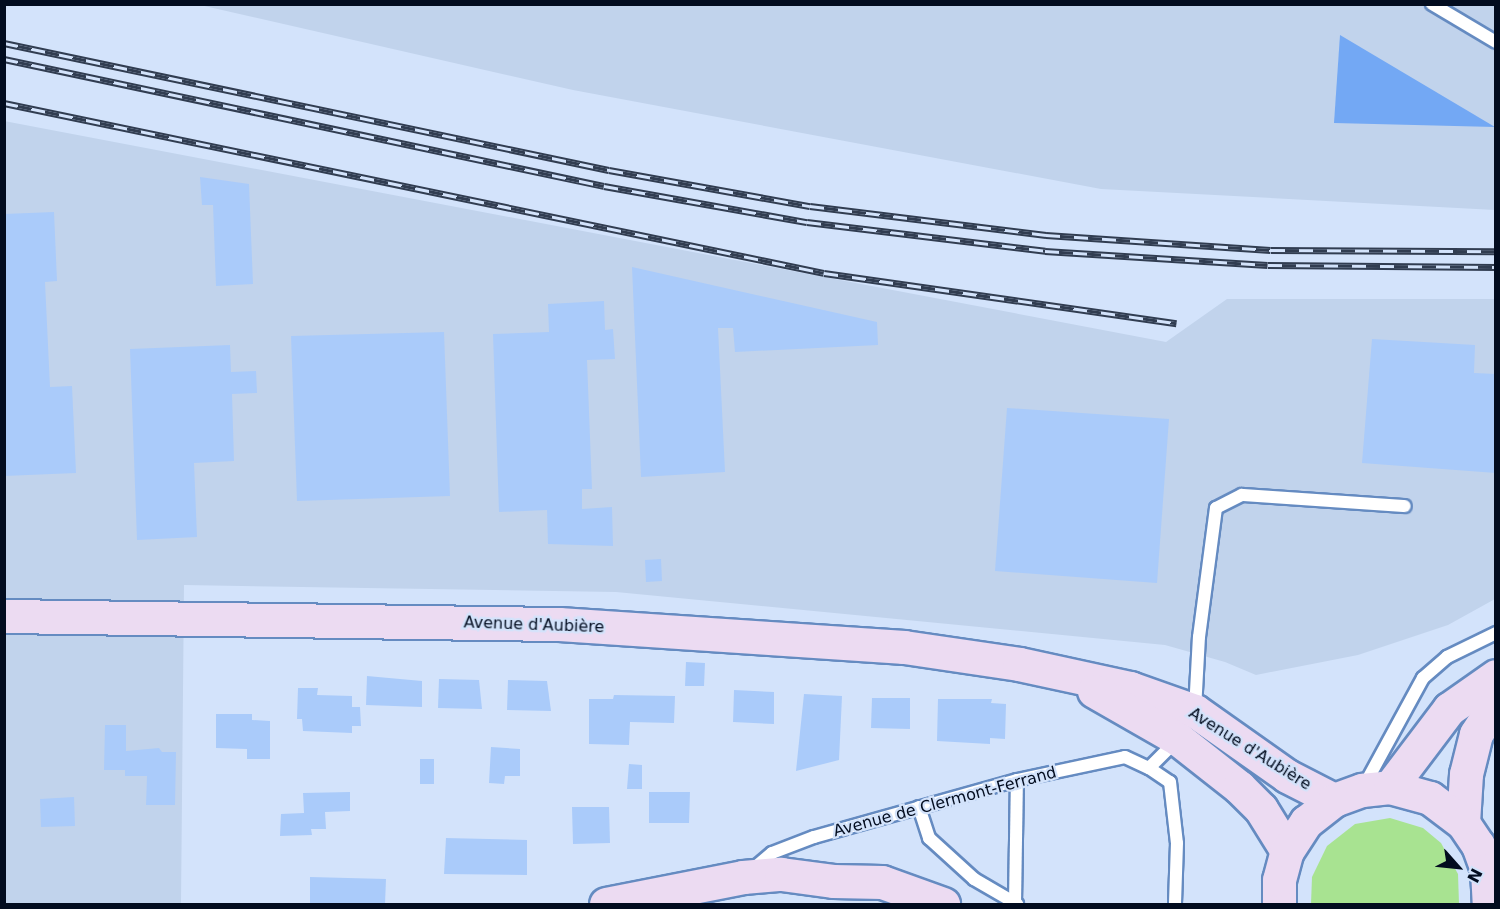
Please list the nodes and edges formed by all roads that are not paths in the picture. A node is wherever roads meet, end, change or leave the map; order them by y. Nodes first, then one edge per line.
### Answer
1 (1432, 4) edge
2 (1496, 42) edge
3 (1405, 506) dead end
4 (4, 616) edge
5 (1496, 633) edge
6 (1496, 676) edge
7 (1496, 703) edge
8 (1186, 725) junction
9 (1149, 768) junction
10 (1017, 780) junction
11 (1362, 792) junction
12 (919, 807) junction
13 (1463, 823) junction
14 (1287, 851) junction
15 (1491, 872) edge
16 (743, 877) junction
17 (833, 881) junction
18 (606, 904) edge
19 (879, 904) edge
20 (943, 904) edge
21 (1016, 904) edge
22 (1175, 904) edge
23 (1279, 904) edge
24 (1489, 904) edge

1 - 2 lane
3 - 8 lane
4 - 8 main road, Avenue d'Aubière
5 - 11 lane
6 - 11 main road
7 - 13 main road
8 - 9 lane
8 - 11 main road, Avenue d'Aubière
8 - 14 main road, Avenue d'Aubière
9 - 10 lane, Avenue de Clermont-Ferrand
9 - 22 lane
10 - 12 lane, Avenue de Clermont-Ferrand
10 - 21 lane
11 - 13 main road, Avenue d'Aubière
11 - 14 main road
12 - 16 lane, Avenue de Clermont-Ferrand
12 - 21 lane
13 - 15 main road
14 - 23 main road
15 - 24 main road
16 - 17 main road, Avenue de Clermont-Ferrand
16 - 18 main road, Avenue de Clermont-Ferrand
17 - 19 main road, Avenue de Clermont-Ferrand
17 - 20 main road, Avenue de Clermont-Ferrand

